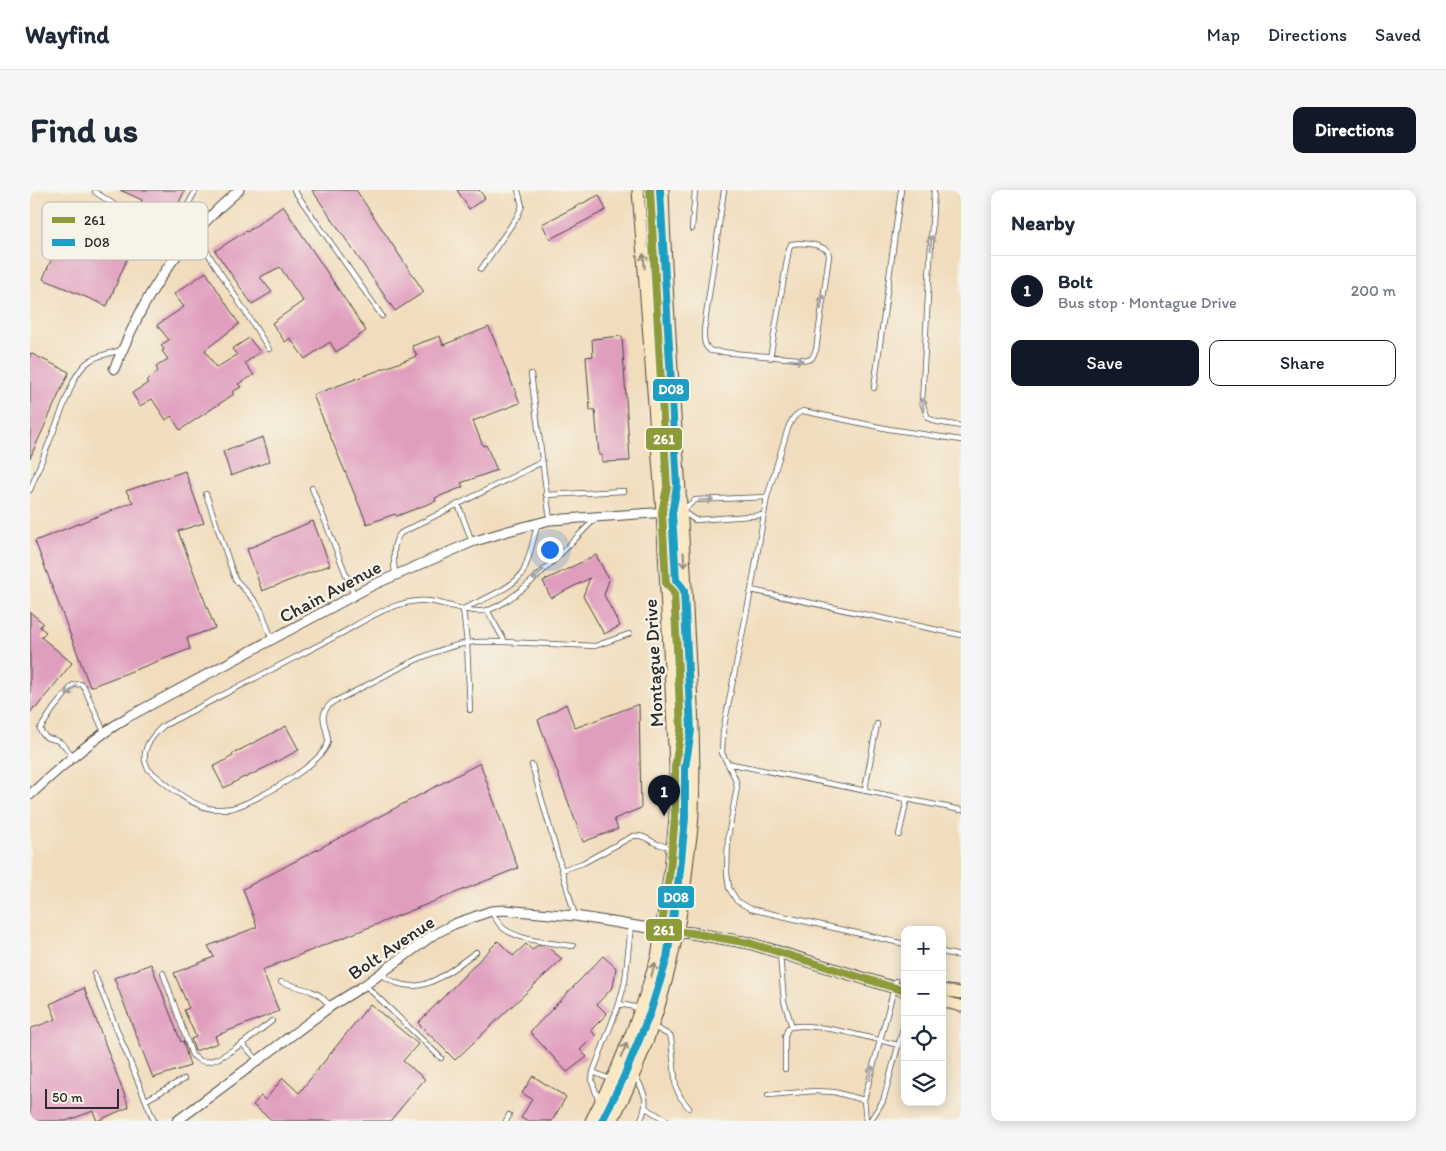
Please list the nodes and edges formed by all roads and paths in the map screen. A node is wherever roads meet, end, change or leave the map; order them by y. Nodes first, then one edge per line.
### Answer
1 (196, 190) edge
2 (239, 190) edge
3 (294, 190) edge
4 (518, 190) edge
5 (638, 190) edge
6 (650, 190) edge
7 (663, 190) edge
8 (695, 190) edge
9 (724, 190) edge
10 (901, 190) edge
11 (934, 190) edge
12 (95, 192) dead end
13 (110, 202) edge
14 (189, 202) edge
15 (208, 220) edge
16 (692, 229) dead end
17 (208, 253) edge
18 (173, 260) edge
19 (481, 269) dead end
20 (382, 316) dead end
21 (269, 349) dead end
22 (123, 350) junction
23 (770, 358) junction
24 (114, 369) dead end
25 (531, 374) dead end
26 (874, 388) dead end
27 (961, 426) edge
28 (961, 440) edge
29 (542, 462) junction
30 (312, 488) dead end
31 (30, 490) edge
32 (624, 491) dead end
33 (206, 494) dead end
34 (546, 495) junction
35 (767, 497) junction
36 (458, 504) junction
37 (682, 511) junction
38 (662, 512) junction
39 (764, 515) junction
40 (598, 516) junction
41 (550, 520) junction
42 (538, 523) junction
43 (472, 542) junction
44 (395, 575) junction
45 (751, 590) junction
46 (354, 595) junction
47 (463, 609) junction
48 (487, 610) junction
49 (629, 634) dead end
50 (961, 635) edge
51 (272, 640) junction
52 (505, 642) junction
53 (467, 643) junction
54 (470, 710) dead end
55 (877, 724) dead end
56 (104, 732) junction
57 (72, 756) junction
58 (727, 763) junction
59 (532, 765) dead end
60 (865, 789) junction
61 (30, 795) edge
62 (907, 799) junction
63 (961, 810) edge
64 (899, 834) dead end
65 (672, 848) junction
66 (562, 870) junction
67 (491, 911) junction
68 (574, 916) junction
69 (631, 926) junction
70 (661, 930) junction
71 (678, 932) junction
72 (901, 943) edge
73 (573, 946) dead end
74 (476, 952) dead end
75 (780, 953) junction
76 (946, 953) edge
77 (961, 956) edge
78 (94, 972) dead end
79 (163, 973) dead end
80 (381, 973) junction
81 (281, 982) dead end
82 (365, 985) junction
83 (900, 986) edge
84 (946, 991) edge
85 (961, 993) edge
86 (946, 1002) edge
87 (619, 1004) junction
88 (331, 1006) junction
89 (961, 1006) edge
90 (641, 1009) junction
91 (272, 1021) dead end
92 (653, 1026) junction
93 (792, 1027) junction
94 (901, 1035) edge
95 (880, 1041) junction
96 (242, 1044) junction
97 (898, 1045) junction
98 (441, 1058) dead end
99 (258, 1060) junction
100 (785, 1070) dead end
101 (593, 1072) junction
102 (634, 1074) junction
103 (184, 1079) dead end
104 (612, 1079) junction
105 (768, 1095) dead end
106 (146, 1100) junction
107 (864, 1100) junction
108 (600, 1104) junction
109 (646, 1108) junction
110 (689, 1108) dead end
111 (509, 1115) dead end
112 (154, 1121) edge
113 (177, 1121) edge
114 (506, 1121) edge
115 (591, 1121) edge
116 (612, 1121) edge
117 (640, 1121) edge
118 (667, 1121) edge
119 (866, 1121) edge
120 (870, 1121) edge

1 - 14 lane
2 - 15 street
3 - 20 lane
4 - 19 lane
38 -> 5 main road, Montague Drive
6 - 38 lane
7 - 37 main road, Montague Drive
8 - 16 lane
9 - 23 lane
10 - 26 lane
27 -> 11 lane
12 - 13 lane
17 - 21 lane
18 - 22 street
22 - 24 street
22 - 31 lane
23 -> 23 lane
25 - 29 lane
28 - 35 lane
29 - 34 lane
29 - 36 lane
30 - 46 lane
32 - 34 lane
33 - 51 lane
34 - 41 lane
37 -> 35 lane
35 - 39 lane
36 - 43 lane
36 - 44 lane
37 - 38 street, Chain Avenue
37 - 39 lane
37 -> 71 main road, Montague Drive
38 - 40 street, Chain Avenue
38 - 65 main road, Montague Drive
39 - 45 lane
40 - 41 street, Chain Avenue
40 -> 48 lane
41 - 42 street, Chain Avenue
42 - 43 street, Chain Avenue
42 - 47 lane
43 - 44 street, Chain Avenue
44 - 46 street, Chain Avenue
45 - 50 lane
45 - 58 lane
46 - 51 street, Chain Avenue
47 - 48 lane
47 - 53 lane
47 - 53 lane
48 - 52 lane
49 - 52 lane
51 - 56 street, Chain Avenue
52 - 53 lane
53 - 54 lane
55 - 60 lane
56 - 57 street, Chain Avenue
56 -> 57 lane
57 - 61 street, Chain Avenue
58 - 60 lane
58 - 72 lane
59 - 66 lane
60 - 62 lane
62 - 63 lane
62 - 64 lane
65 - 66 lane
65 - 70 main road, Montague Drive
66 - 68 lane
67 - 68 street, Bolt Avenue
67 - 73 lane
67 - 80 street, Bolt Avenue
68 - 69 street, Bolt Avenue
69 - 70 street, Bolt Avenue
69 - 87 lane
70 - 71 main road
90 -> 70 main road, Montague Drive
71 - 75 main road
71 - 92 main road, Montague Drive
74 - 80 lane
75 - 83 main road
75 - 93 lane
76 - 77 lane
78 - 106 lane
79 - 96 lane
80 - 82 street, Bolt Avenue
81 - 88 lane
82 - 88 street, Bolt Avenue
82 - 98 lane
83 - 95 lane
84 - 85 main road
86 - 89 main road
87 - 90 lane
87 - 101 lane
88 - 99 street, Bolt Avenue
104 -> 90 main road, Montague Drive
91 - 96 lane
92 - 102 main road, Montague Drive
92 - 110 lane
93 - 95 lane
93 - 100 lane
94 - 97 lane
95 - 97 lane
107 -> 95 lane
96 - 99 lane
97 - 120 lane
99 - 113 street, Bolt Avenue
101 - 104 lane
101 - 108 lane
102 - 109 lane
102 - 116 main road, Montague Drive
103 - 106 lane
104 - 108 main road, Montague Drive
105 - 107 lane
106 - 112 lane
107 - 119 lane
108 - 115 main road, Montague Drive
109 - 117 lane
109 - 118 lane
111 - 114 lane

